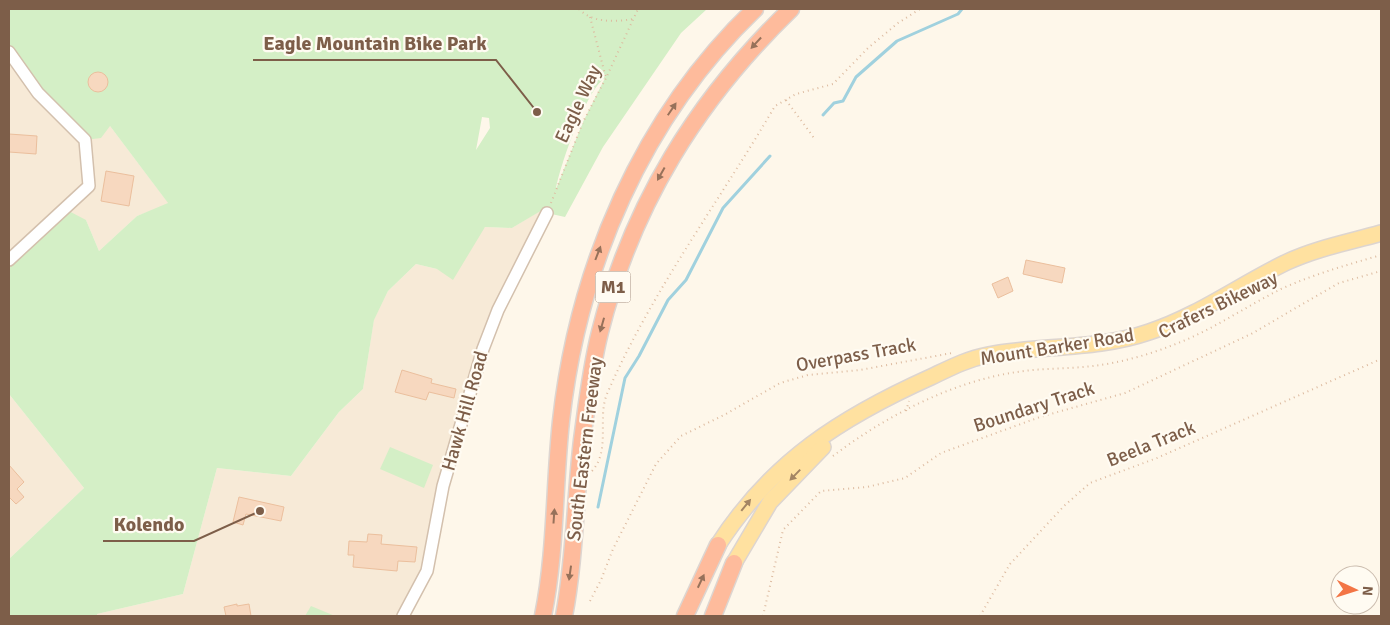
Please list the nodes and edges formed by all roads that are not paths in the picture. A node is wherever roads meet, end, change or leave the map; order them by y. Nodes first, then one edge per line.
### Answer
1 (756, 9) edge
2 (791, 9) edge
3 (9, 52) edge
4 (547, 213) road end
5 (1381, 233) edge
6 (1381, 238) edge
7 (9, 260) edge
8 (718, 545) joint
9 (734, 563) joint
10 (403, 616) edge
11 (543, 616) edge
12 (564, 616) edge
13 (684, 616) edge
14 (713, 616) edge

11 -> 1 highway, South Eastern Freeway / M1
2 -> 12 highway, South Eastern Freeway / M1
3 - 7 street
4 - 10 street, Hawk Hill Road
8 -> 5 main road, Mount Barker Road
6 -> 9 main road, Mount Barker Road
13 -> 8 highway
9 - 14 highway

